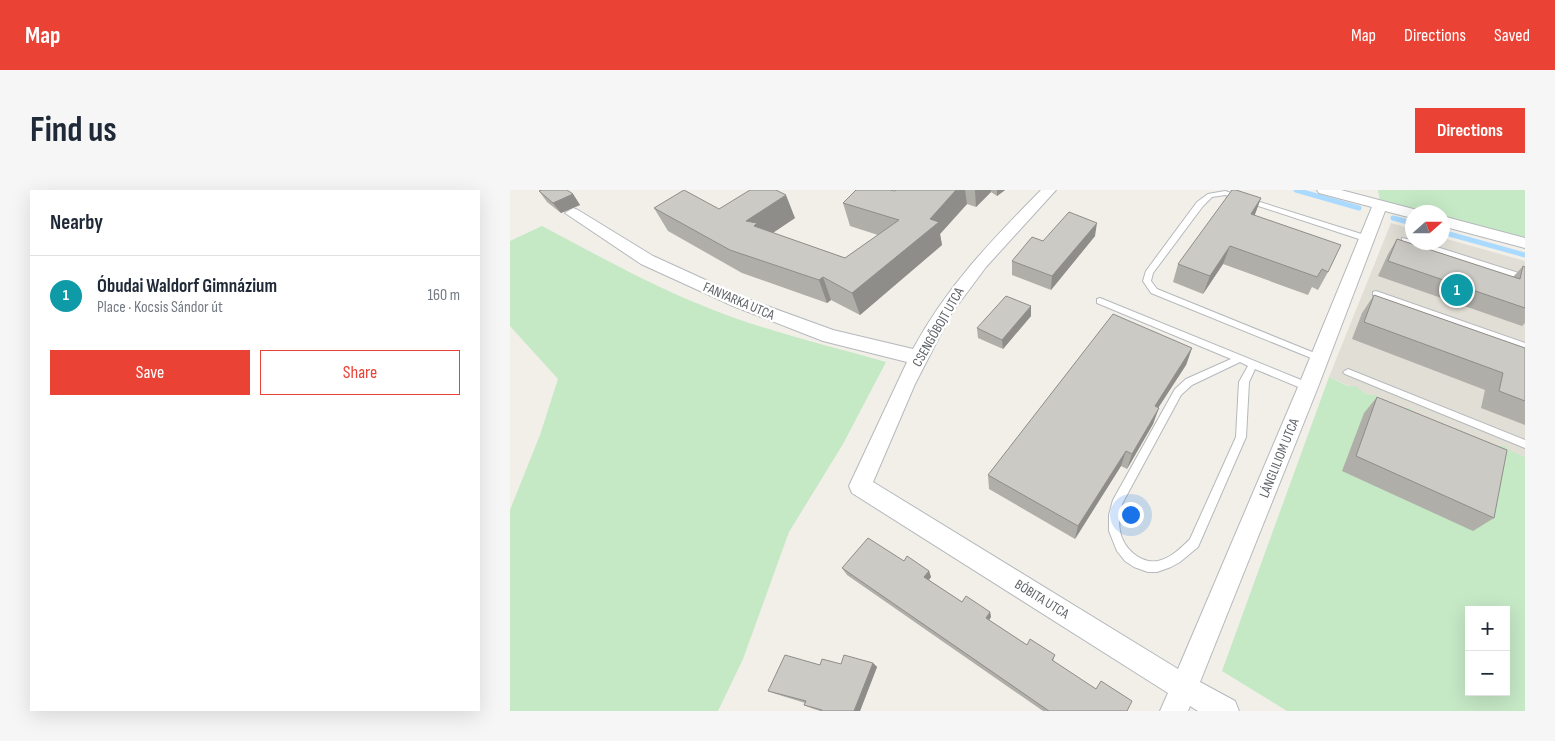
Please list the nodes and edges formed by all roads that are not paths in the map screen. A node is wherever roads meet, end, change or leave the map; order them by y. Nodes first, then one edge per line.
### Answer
1 (1049, 190) edge
2 (1324, 190) edge
3 (1380, 205) junction
4 (1405, 211) edge
5 (573, 213) dead end
6 (1450, 223) edge
7 (1368, 239) junction
8 (1525, 243) edge
9 (1437, 250) edge
10 (1525, 278) edge
11 (1376, 294) edge
12 (1100, 301) dead end
13 (1525, 346) edge
14 (919, 358) junction
15 (1319, 358) junction
16 (1240, 359) junction
17 (1253, 364) junction
18 (1348, 372) dead end
19 (1308, 386) junction
20 (1525, 444) edge
21 (860, 486) joint
22 (1179, 700) edge
23 (1225, 711) edge

1 - 14 street, CSENGŐBOJT UTCA
2 - 3 street
3 - 4 street
3 - 7 street, LÁNGLILIOM UTCA
5 - 14 street, FANYARKA UTCA
6 - 8 street
7 - 15 street, LÁNGLILIOM UTCA
7 - 15 lane
9 - 10 lane
11 - 13 lane
12 - 16 lane
14 - 21 street, CSENGŐBOJT UTCA
15 - 19 street, LÁNGLILIOM UTCA
16 - 17 lane
16 - 17 lane
17 - 19 lane
18 - 20 lane
19 - 22 street, LÁNGLILIOM UTCA
21 - 22 street, BÓBITA UTCA
22 - 23 street, BÓBITA UTCA

